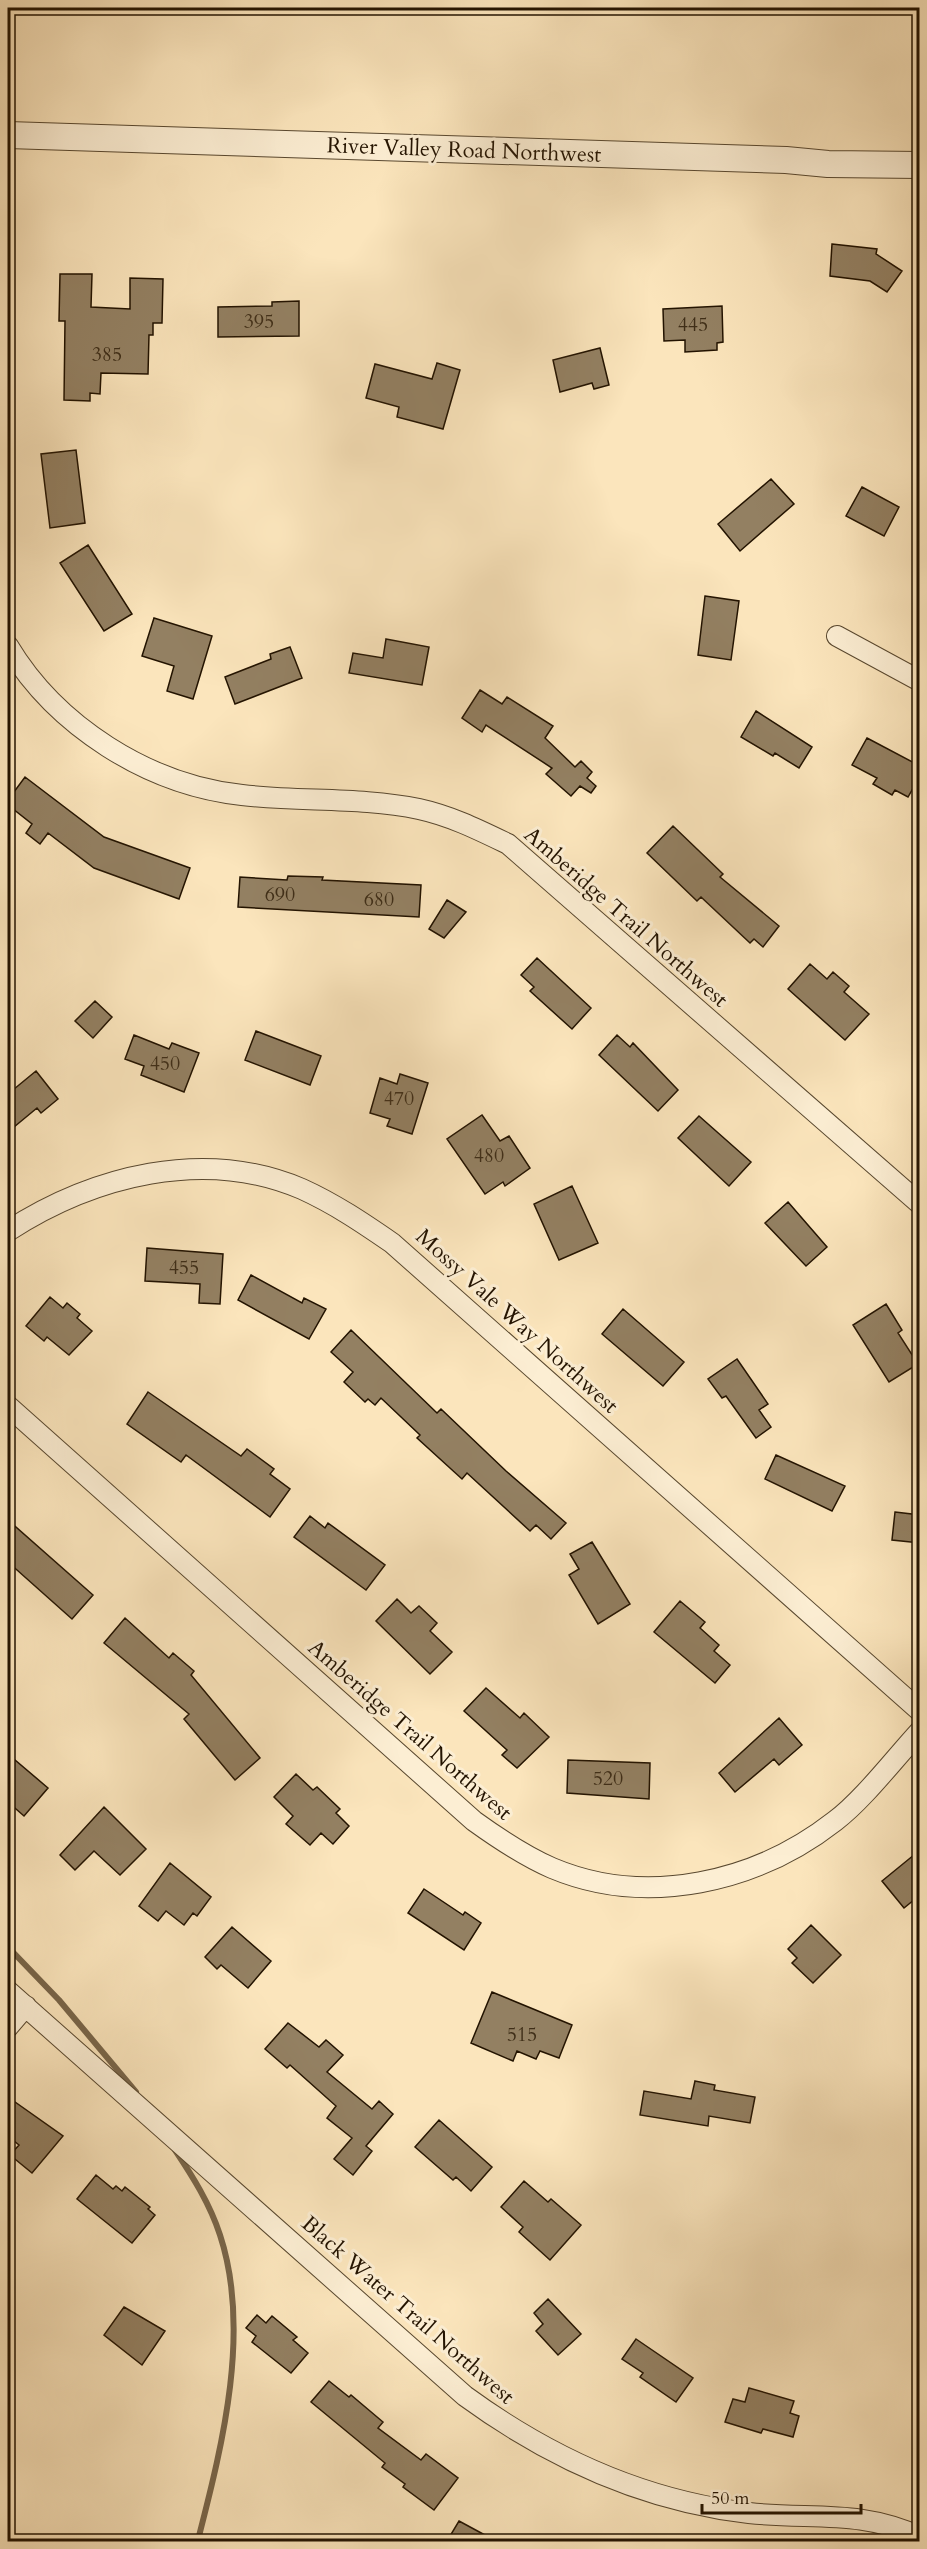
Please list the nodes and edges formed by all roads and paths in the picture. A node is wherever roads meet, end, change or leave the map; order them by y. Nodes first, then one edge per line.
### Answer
1 (8, 135) edge
2 (915, 168) edge
3 (837, 636) dead end
4 (10, 656) edge
5 (920, 681) edge
6 (920, 1204) edge
7 (8, 1231) edge
8 (8, 1406) edge
9 (920, 1711) edge
10 (920, 1731) edge
11 (8, 1991) edge
12 (26, 2006) junction
13 (8, 2027) edge
14 (920, 2537) edge

1 - 2 street, River Valley Road Northwest
3 - 5 street
4 - 6 street, Amberidge Trail Northwest
7 - 9 street, Mossy Vale Way Northwest
8 - 10 street, Amberidge Trail Northwest
11 - 12 street, Black Water Trail Northwest
12 - 13 street
12 - 14 street, Black Water Trail Northwest

